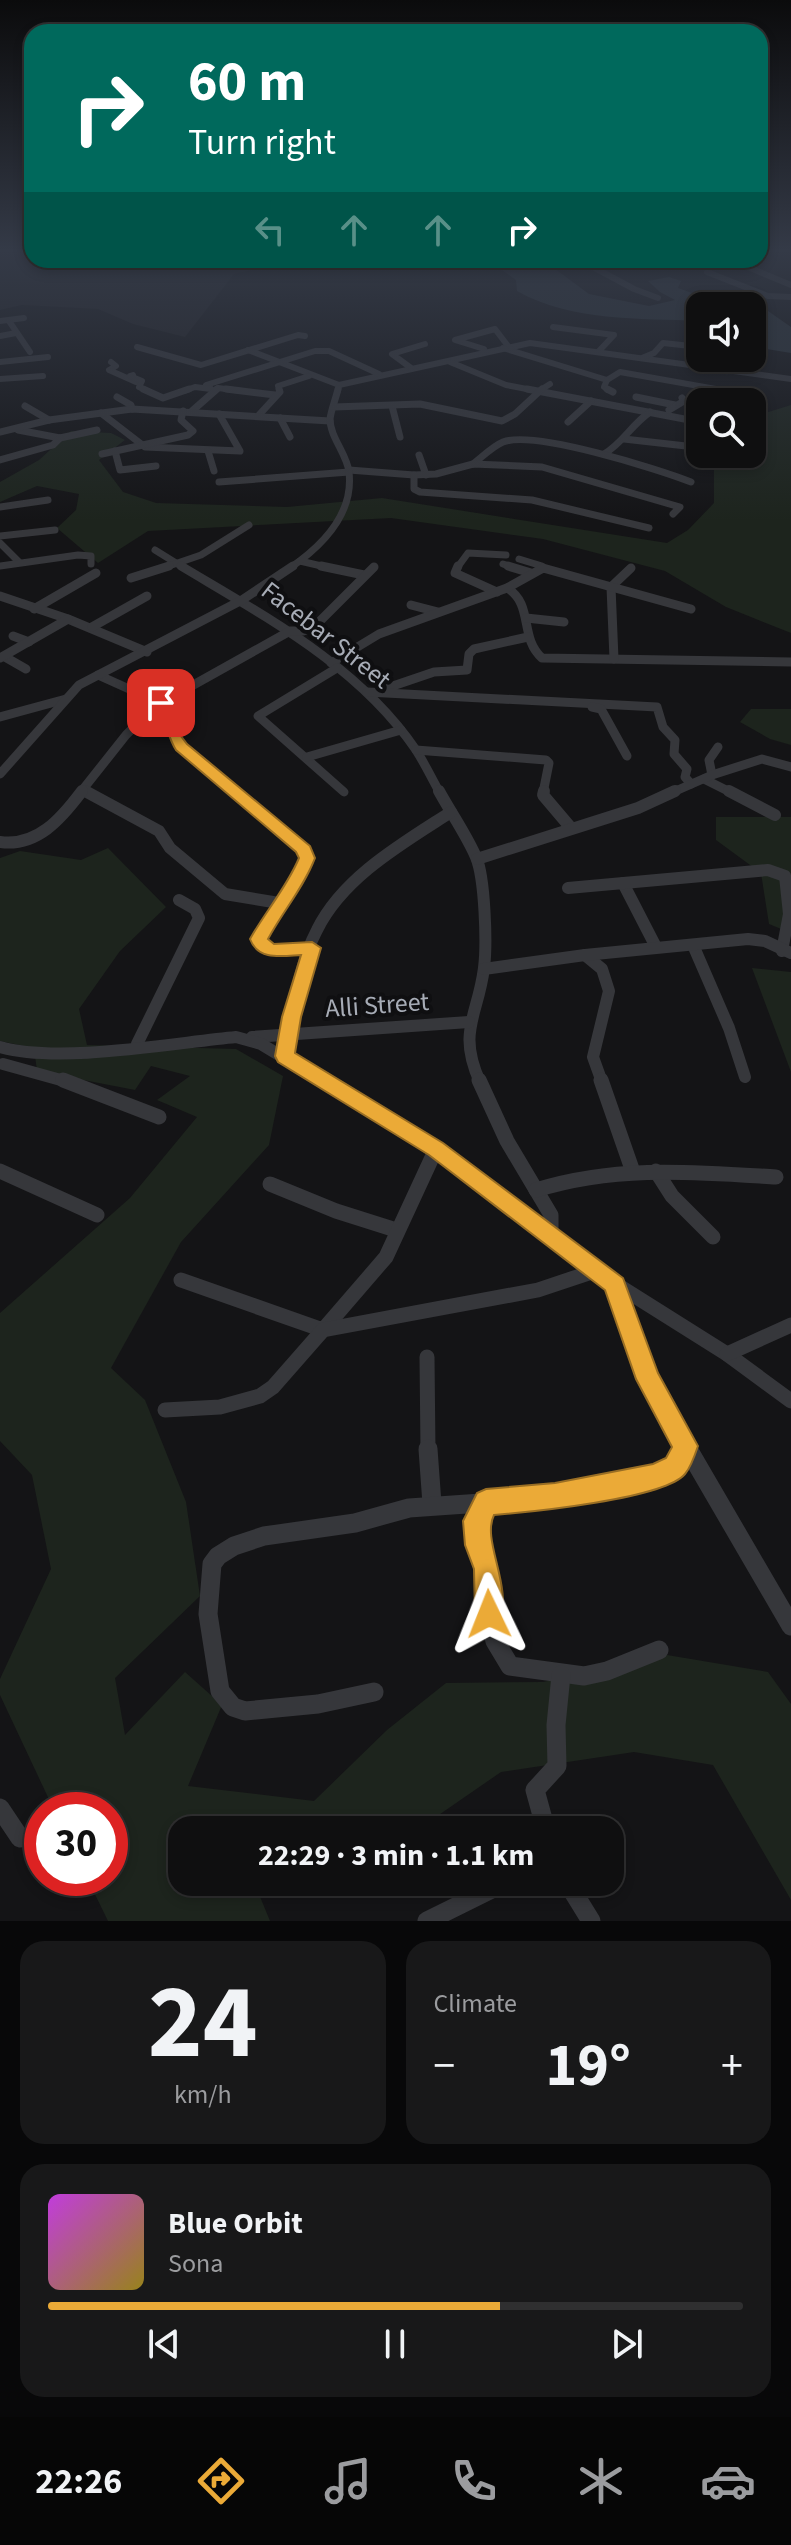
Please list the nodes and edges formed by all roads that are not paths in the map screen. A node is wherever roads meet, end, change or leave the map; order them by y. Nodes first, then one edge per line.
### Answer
1 (22, 342) edge
2 (282, 342) edge
3 (460, 342) edge
4 (502, 342) edge
5 (608, 342) edge
6 (663, 343) joint
7 (425, 344) dead end
8 (686, 345) edge
9 (137, 347) dead end
10 (505, 347) junction
11 (484, 349) dead end
12 (248, 350) junction
13 (599, 351) junction
14 (30, 352) dead end
15 (615, 354) junction
16 (48, 357) dead end
17 (642, 358) junction
18 (0, 362) edge
19 (111, 362) dead end
20 (450, 362) junction
21 (280, 364) junction
22 (686, 365) edge
23 (411, 368) junction
24 (620, 372) junction
25 (736, 372) edge
26 (791, 372) edge
27 (379, 374) junction
28 (133, 375) dead end
29 (43, 376) dead end
30 (309, 376) junction
31 (771, 376) junction
32 (783, 377) junction
33 (232, 378) junction
34 (0, 379) edge
35 (791, 379) edge
36 (607, 380) junction
37 (139, 383) junction
38 (550, 384) dead end
39 (339, 385) junction
40 (702, 388) edge
41 (758, 388) edge
42 (215, 389) junction
43 (537, 392) junction
44 (613, 392) dead end
45 (275, 395) junction
46 (117, 397) dead end
47 (636, 397) dead end
48 (682, 398) dead end
49 (591, 401) junction
50 (675, 405) junction
51 (25, 406) dead end
52 (392, 406) junction
53 (334, 407) junction
54 (132, 409) junction
55 (183, 411) junction
56 (192, 411) junction
57 (650, 412) junction
58 (101, 413) junction
59 (219, 414) junction
60 (663, 415) junction
61 (258, 416) junction
62 (280, 418) junction
63 (62, 419) junction
64 (686, 419) edge
65 (49, 420) junction
66 (330, 421) junction
67 (568, 422) dead end
68 (118, 423) junction
69 (129, 425) dead end
70 (72, 427) dead end
71 (15, 428) junction
72 (97, 430) dead end
73 (0, 432) edge
74 (290, 437) dead end
75 (400, 437) dead end
76 (60, 438) junction
77 (626, 438) junction
78 (142, 446) junction
79 (686, 446) edge
80 (115, 451) junction
81 (208, 451) junction
82 (102, 454) dead end
83 (604, 454) junction
84 (419, 455) dead end
85 (0, 460) edge
86 (473, 464) junction
87 (156, 466) dead end
88 (214, 471) dead end
89 (349, 471) junction
90 (414, 475) junction
91 (426, 475) junction
92 (219, 482) dead end
93 (691, 482) dead end
94 (48, 500) dead end
95 (0, 507) edge
96 (673, 514) dead end
97 (249, 525) dead end
98 (649, 528) dead end
99 (55, 530) dead end
100 (0, 536) edge
101 (0, 543) edge
102 (155, 550) dead end
103 (529, 555) dead end
104 (519, 559) dead end
105 (550, 559) dead end
106 (300, 561) junction
107 (19, 562) junction
108 (181, 563) junction
109 (91, 564) dead end
110 (0, 566) edge
111 (374, 567) dead end
112 (542, 567) junction
113 (631, 568) dead end
114 (96, 573) dead end
115 (531, 573) junction
116 (364, 575) junction
117 (131, 578) dead end
118 (611, 587) junction
119 (502, 590) junction
120 (147, 596) dead end
121 (3, 600) edge
122 (242, 600) junction
123 (411, 605) dead end
124 (34, 609) junction
125 (691, 609) dead end
126 (438, 612) junction
127 (526, 618) junction
128 (68, 619) junction
129 (564, 622) dead end
130 (92, 627) junction
131 (290, 631) junction
132 (13, 636) dead end
133 (528, 637) junction
134 (29, 642) junction
135 (147, 652) junction
136 (3, 658) edge
137 (614, 659) junction
138 (788, 662) edge
139 (334, 665) junction
140 (26, 669) dead end
141 (791, 674) edge
142 (98, 675) junction
143 (47, 692) dead end
144 (371, 692) junction
145 (61, 700) junction
146 (161, 703) junction
147 (581, 704) junction
148 (0, 717) edge
149 (401, 730) junction
150 (718, 747) dead end
151 (416, 750) junction
152 (627, 756) dead end
153 (307, 757) junction
154 (791, 767) edge
155 (0, 774) edge
156 (708, 777) junction
157 (691, 784) junction
158 (84, 791) junction
159 (344, 792) dead end
160 (451, 812) junction
161 (775, 815) dead end
162 (571, 828) junction
163 (0, 842) edge
164 (477, 859) junction
165 (623, 883) junction
166 (568, 888) dead end
167 (179, 900) dead end
168 (279, 903) junction
169 (693, 945) junction
170 (656, 947) junction
171 (312, 948) junction
172 (787, 952) edge
173 (585, 955) junction
174 (484, 969) junction
175 (469, 1022) junction
176 (289, 1036) junction
177 (236, 1037) junction
178 (137, 1044) junction
179 (0, 1047) edge
180 (14, 1051) junction
181 (285, 1056) junction
182 (2, 1065) edge
183 (745, 1077) dead end
184 (159, 1117) dead end
185 (436, 1149) junction
186 (632, 1169) junction
187 (0, 1171) edge
188 (656, 1171) junction
189 (776, 1177) dead end
190 (270, 1184) dead end
191 (536, 1190) junction
192 (97, 1215) dead end
193 (396, 1230) junction
194 (551, 1236) junction
195 (713, 1237) dead end
196 (595, 1271) junction
197 (181, 1280) dead end
198 (615, 1285) junction
199 (791, 1325) edge
200 (323, 1330) junction
201 (727, 1354) junction
202 (427, 1357) dead end
203 (791, 1401) edge
204 (165, 1410) dead end
205 (686, 1446) junction
206 (486, 1502) junction
207 (432, 1504) junction
208 (791, 1626) edge
209 (659, 1650) dead end
210 (561, 1675) junction
211 (374, 1692) dead end
212 (0, 1808) edge
213 (542, 1816) edge
214 (20, 1838) dead end
215 (478, 1896) edge
216 (576, 1896) edge
217 (427, 1921) edge
218 (591, 1921) edge

1 - 14 street
2 - 12 street
3 - 11 street
4 - 10 street
5 - 13 street
6 - 8 street
6 - 17 street
7 - 23 street
9 - 12 street
10 - 13 street
10 - 20 street
10 - 36 street
12 - 21 street
13 - 15 street
15 - 17 street
15 - 24 street
16 - 18 street
17 - 22 street
19 - 37 street
20 - 23 street
20 - 43 street
21 - 27 street
21 - 30 street
21 - 33 street
23 - 27 street
24 - 36 street
24 - 40 street
25 - 31 street
26 - 32 street
27 - 39 street
28 - 37 street
29 - 34 street
30 - 39 street
30 - 45 street
31 - 32 street
31 - 41 street
32 - 35 street
33 - 42 street
33 - 42 street
36 - 44 street
37 - 42 street
38 - 43 street
39 - 53 street
42 - 45 street
42 - 56 street
43 - 49 street
43 - 52 street
45 - 61 street
46 - 54 street
47 - 50 street
48 - 50 street
49 - 57 street
49 - 67 street
50 - 60 street
51 - 65 street
52 - 53 street
52 - 75 street
53 - 66 street
54 - 55 street
54 - 58 street
55 - 56 street
55 - 78 street
56 - 59 street
57 - 60 street
57 - 77 street
58 - 63 street
58 - 68 street
59 - 61 street
59 - 81 street
60 - 64 street
61 - 62 street
62 - 66 street
62 - 74 street
63 - 65 street
63 - 70 street
65 - 71 street
66 - 89 street
68 - 69 street
68 - 78 street
71 - 73 street
71 - 76 street
72 - 76 street
76 - 85 street
77 - 79 street
77 - 83 street
78 - 80 street
78 - 81 street
80 - 82 street
80 - 87 street
81 - 88 street
83 - 86 street
83 - 93 street
84 - 91 street
86 - 91 street
86 - 96 street
89 - 90 street
89 - 92 street
89 - 106 street
90 - 91 street
90 - 98 street
94 - 95 street
97 - 108 street
99 - 100 street
101 - 107 street
102 - 108 street, Facebar Street
103 - 112 street
104 - 112 street
105 - 112 street
106 - 116 street
106 - 122 street
107 - 109 street
107 - 110 street
108 - 117 street
108 - 122 street, Facebar Street
111 - 116 street
112 - 115 street
112 - 118 street
113 - 118 street
114 - 124 street
115 - 119 street
115 - 119 street
116 - 131 street
118 - 125 street
118 - 137 street
119 - 126 street
119 - 127 street
120 - 130 street
121 - 124 street
122 - 131 street, Facebar Street
122 - 135 street
123 - 126 street
124 - 128 street
126 - 139 street
127 - 129 street
127 - 133 street
128 - 130 street
128 - 134 street
130 - 135 street
131 - 139 street, Facebar Street
131 - 146 street
132 - 134 street
133 - 137 street
133 - 144 street
134 - 136 street
135 - 142 street
136 - 140 street
137 - 138 street
138 - 141 street
139 - 144 street, Facebar Street
139 - 153 street
142 - 145 street
142 - 146 street
143 - 145 street
144 - 147 street
144 - 149 street, Facebar Street
145 - 148 street
145 - 155 street
146 - 158 street
146 - 168 street
147 - 152 street
147 - 157 street
149 - 151 street, Facebar Street
149 - 153 street
150 - 156 street
151 - 160 street, Facebar Street
151 - 162 street
153 - 159 street
154 - 156 street
156 - 157 street
156 - 161 street
157 - 162 street
158 - 163 street
158 - 168 street
160 - 164 street, Facebar Street
160 - 171 street
162 - 164 street
164 - 174 street, Facebar Street
165 - 166 street
165 - 170 street
165 - 172 street
167 - 178 street
168 - 171 street
169 - 170 street
169 - 172 street
169 - 183 street
170 - 173 street
171 - 176 street
173 - 174 street
173 - 186 street
174 - 175 street, Facebar Street
175 - 176 street, Alli Street
175 - 191 street, Facebar Street
176 - 177 street, Alli Street
176 - 181 street
177 - 178 street, Alli Street
177 - 181 street
178 - 180 street, Alli Street
179 - 180 street, Alli Street
180 - 182 street
181 - 185 street
182 - 184 street
185 - 193 street
185 - 194 street
186 - 188 street
186 - 191 street
187 - 192 street
188 - 189 street
188 - 195 street
190 - 193 street
191 - 194 street, Facebar Street
193 - 200 street
194 - 196 street
196 - 198 street
196 - 200 street
197 - 200 street
198 - 201 street
198 - 205 street
199 - 201 street
200 - 204 street
201 - 203 street
202 - 207 street
205 - 206 street
205 - 208 street
206 - 207 street
206 - 210 street
207 - 211 street
209 - 210 street
210 - 213 street
212 - 214 street
215 - 217 street
216 - 218 street

